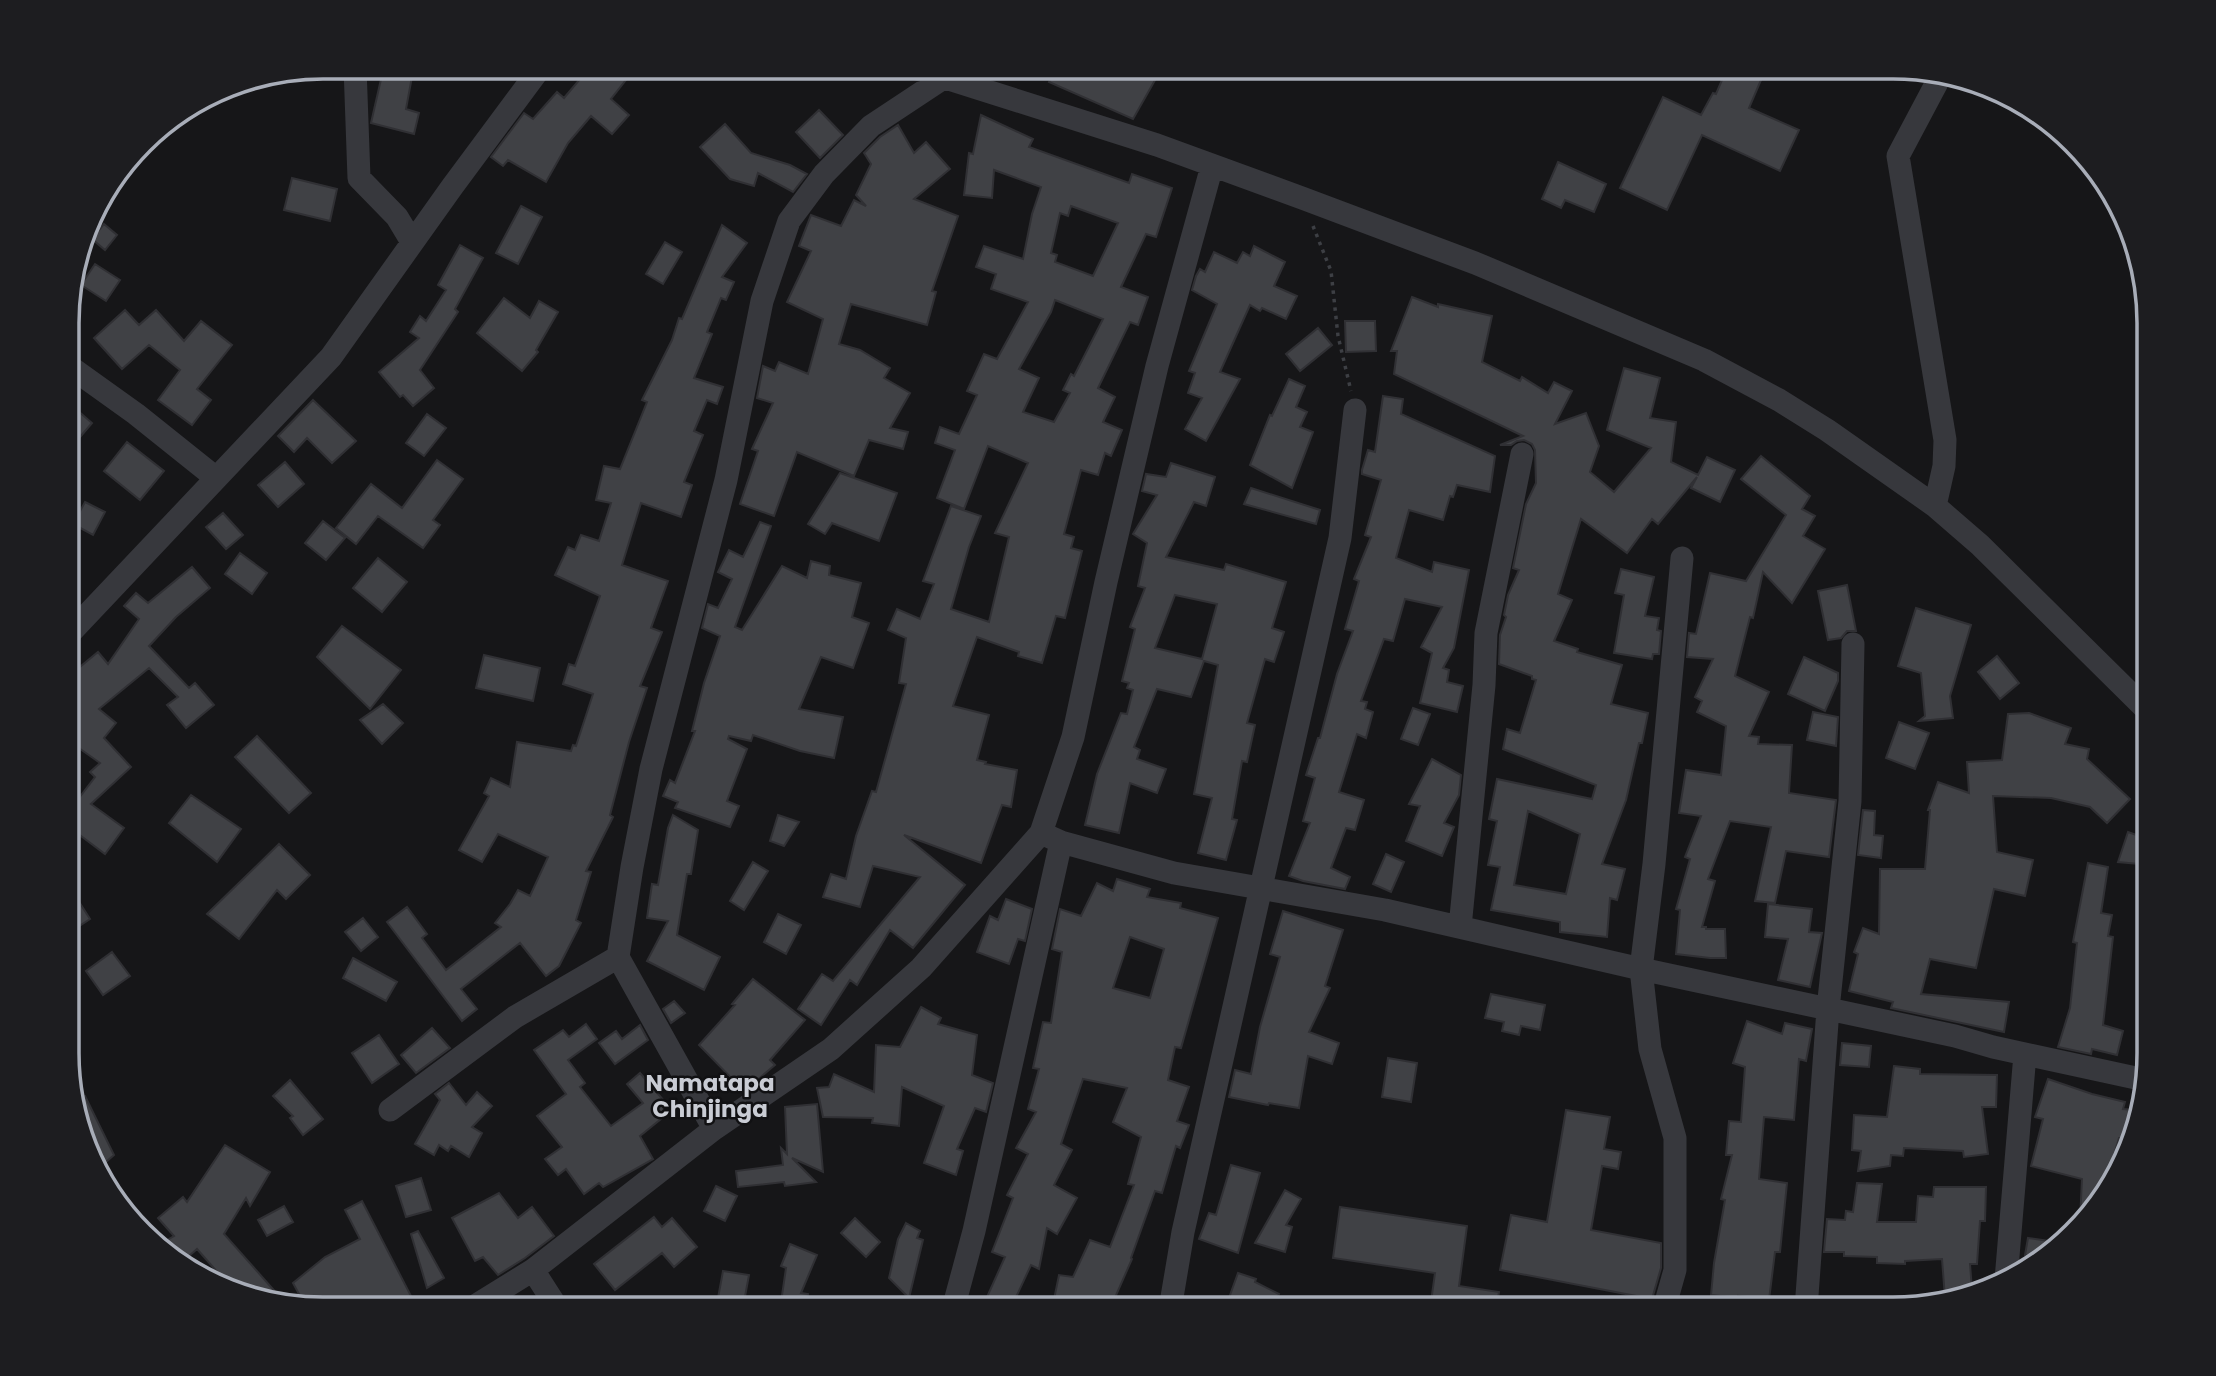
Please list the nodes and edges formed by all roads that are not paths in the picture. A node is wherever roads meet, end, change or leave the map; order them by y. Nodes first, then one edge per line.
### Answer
1 (355, 79) edge
2 (531, 79) edge
3 (942, 79) edge
4 (951, 79) edge
5 (1937, 83) edge
6 (1212, 166) junction
7 (412, 242) junction
8 (79, 373) edge
9 (1355, 410) road end
10 (1522, 454) dead end
11 (216, 478) junction
12 (1935, 506) junction
13 (1682, 558) dead end
14 (79, 623) edge
15 (1853, 644) dead end
16 (2137, 700) edge
17 (1051, 838) junction
18 (1261, 890) junction
19 (1460, 926) junction
20 (618, 957) junction
21 (1641, 969) junction
22 (1828, 1009) junction
23 (2025, 1054) junction
24 (2136, 1078) edge
25 (390, 1110) dead end
26 (715, 1129) junction
27 (2007, 1269) edge
28 (533, 1270) junction
29 (490, 1297) edge
30 (550, 1297) edge
31 (956, 1297) edge
32 (1172, 1297) edge
33 (1667, 1297) edge
34 (1807, 1297) edge

1 - 7 street
2 - 7 street
3 - 20 street
4 - 6 street
5 - 12 street
6 - 12 street
6 - 17 street
7 - 11 street
8 - 11 street
9 - 18 street
10 - 19 street
11 - 14 street
12 - 16 street
13 - 21 street
15 - 22 street
17 - 18 street
17 - 26 street
17 - 31 street
18 - 19 street
18 - 32 street
19 - 21 street
20 - 25 street
20 - 26 street
21 - 22 street
21 - 33 street
22 - 23 street
22 - 34 street
23 - 24 street
23 - 27 street
26 - 28 street
28 - 29 street
28 - 30 street

